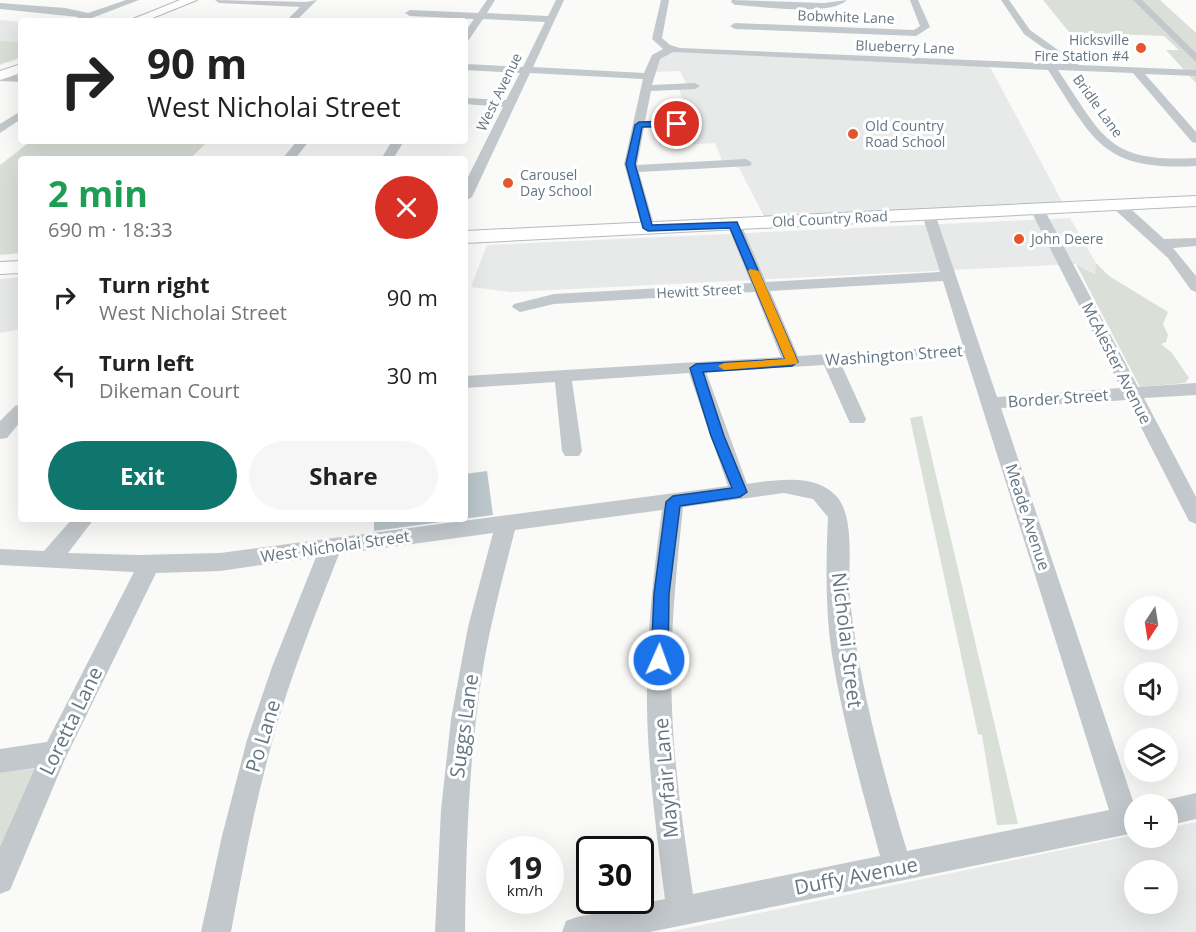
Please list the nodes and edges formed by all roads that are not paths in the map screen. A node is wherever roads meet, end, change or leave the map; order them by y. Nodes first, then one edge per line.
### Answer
1 (135, 0) edge
2 (191, 0) edge
3 (204, 0) edge
4 (219, 0) edge
5 (421, 0) edge
6 (490, 0) edge
7 (560, 0) edge
8 (665, 0) edge
9 (843, 0) edge
10 (914, 0) edge
11 (1005, 0) edge
12 (1137, 0) edge
13 (311, 3) edge
14 (0, 6) edge
15 (88, 16) junction
16 (480, 16) junction
17 (406, 17) edge
18 (82, 18) edge
19 (142, 18) edge
20 (155, 18) edge
21 (294, 18) edge
22 (551, 19) junction
23 (735, 23) edge
24 (468, 34) edge
25 (671, 49) junction
26 (1196, 59) edge
27 (18, 63) edge
28 (468, 67) edge
29 (1052, 67) junction
30 (1075, 68) junction
31 (0, 69) edge
32 (18, 69) edge
33 (526, 70) junction
34 (1136, 70) junction
35 (1196, 73) edge
36 (0, 77) edge
37 (18, 79) edge
38 (648, 82) junction
39 (695, 86) dead end
40 (468, 101) edge
41 (511, 104) junction
42 (17, 117) edge
43 (0, 120) edge
44 (677, 124) dead end
45 (639, 125) junction
46 (0, 129) edge
47 (1196, 139) edge
48 (300, 144) edge
49 (290, 156) edge
50 (1196, 162) edge
51 (746, 163) dead end
52 (631, 169) junction
53 (468, 192) edge
54 (1196, 201) edge
55 (1118, 205) junction
56 (1037, 209) junction
57 (929, 214) junction
58 (734, 225) junction
59 (648, 228) junction
60 (468, 237) edge
61 (1196, 242) edge
62 (1161, 244) junction
63 (18, 267) edge
64 (0, 268) edge
65 (950, 276) junction
66 (1196, 287) edge
67 (760, 288) junction
68 (519, 307) dead end
69 (974, 350) junction
70 (830, 360) junction
71 (792, 362) junction
72 (696, 368) junction
73 (563, 377) junction
74 (468, 382) edge
75 (1196, 389) edge
76 (1133, 393) junction
77 (991, 403) junction
78 (18, 413) edge
79 (857, 419) dead end
80 (0, 434) edge
81 (572, 451) dead end
82 (740, 492) junction
83 (673, 502) junction
84 (1196, 516) edge
85 (81, 522) edge
86 (506, 524) junction
87 (331, 547) junction
88 (0, 557) edge
89 (49, 560) junction
90 (149, 565) junction
91 (55, 753) junction
92 (0, 761) edge
93 (1124, 802) edge
94 (1196, 806) edge
95 (1178, 810) edge
96 (1124, 821) edge
97 (898, 868) junction
98 (0, 880) edge
99 (681, 911) junction
100 (216, 932) edge
101 (450, 932) edge
102 (577, 932) edge

1 - 15 street
2 - 19 main road
3 - 20 main road
4 - 13 street
5 - 17 street
6 - 16 street
7 - 22 street, West Avenue
8 - 25 street
9 - 23 street
10 - 23 street, Bobwhite Lane
11 - 30 street
12 - 26 street
13 - 21 street
14 - 15 street
15 - 18 street
16 - 17 street
16 - 22 street
16 - 24 street
22 - 33 street, West Avenue
23 - 25 street, Blueberry Lane
23 - 29 street, Blueberry Lane
25 - 38 street
27 - 31 main road
28 - 33 street
29 - 30 street, Blueberry Lane
29 - 50 street, Bridle Lane
30 - 34 street, Blueberry Lane
32 - 36 main road
33 - 38 street
33 - 41 street, West Avenue
34 - 35 street, Blueberry Lane
34 - 47 street
36 - 37 street
38 - 39 street
38 - 45 street
40 - 41 street
41 - 53 street, West Avenue
42 - 43 street
42 - 46 street
44 - 45 street
45 - 52 street
48 - 49 street
51 - 52 street
52 - 59 street
54 - 55 main road, Old Country Road
55 - 56 main road, Old Country Road
55 - 62 street
56 - 57 main road, Old Country Road
56 - 76 street, McAlester Avenue
57 - 58 main road, Old Country Road
57 - 65 street, Meade Avenue
58 - 59 main road, Old Country Road
58 - 67 street
59 - 60 main road, Old Country Road
61 - 62 street
62 - 66 street
63 - 64 main road
65 - 67 street, Hewitt Street
65 - 69 street, Meade Avenue
67 - 68 street, Hewitt Street
67 - 71 street
69 - 70 street, Washington Street
69 - 77 street, Meade Avenue
70 - 71 street, Washington Street
70 - 79 street
71 - 72 street, Washington Street
72 - 73 street, Washington Street
72 - 82 street
73 - 74 street, Washington Street
73 - 81 street
75 - 76 street, Border Street
76 - 77 street, Border Street
76 - 84 street, McAlester Avenue
77 - 93 street, Meade Avenue
78 - 80 street
82 - 83 street, West Nicholai Street
82 - 97 street, Nicholai Street
83 - 86 street, West Nicholai Street
83 - 99 street, Mayfair Lane
85 - 89 street
86 - 87 street, West Nicholai Street
86 - 101 street, Suggs Lane
87 - 90 street, West Nicholai Street
87 - 100 street, Po Lane
88 - 89 street, West Nicholai Street
89 - 90 street, West Nicholai Street
90 - 91 street, Loretta Lane
91 - 92 street
91 - 98 street, Loretta Lane
94 - 95 street
96 - 97 street, Duffy Avenue
97 - 99 street, Duffy Avenue
99 - 102 street, Duffy Avenue

